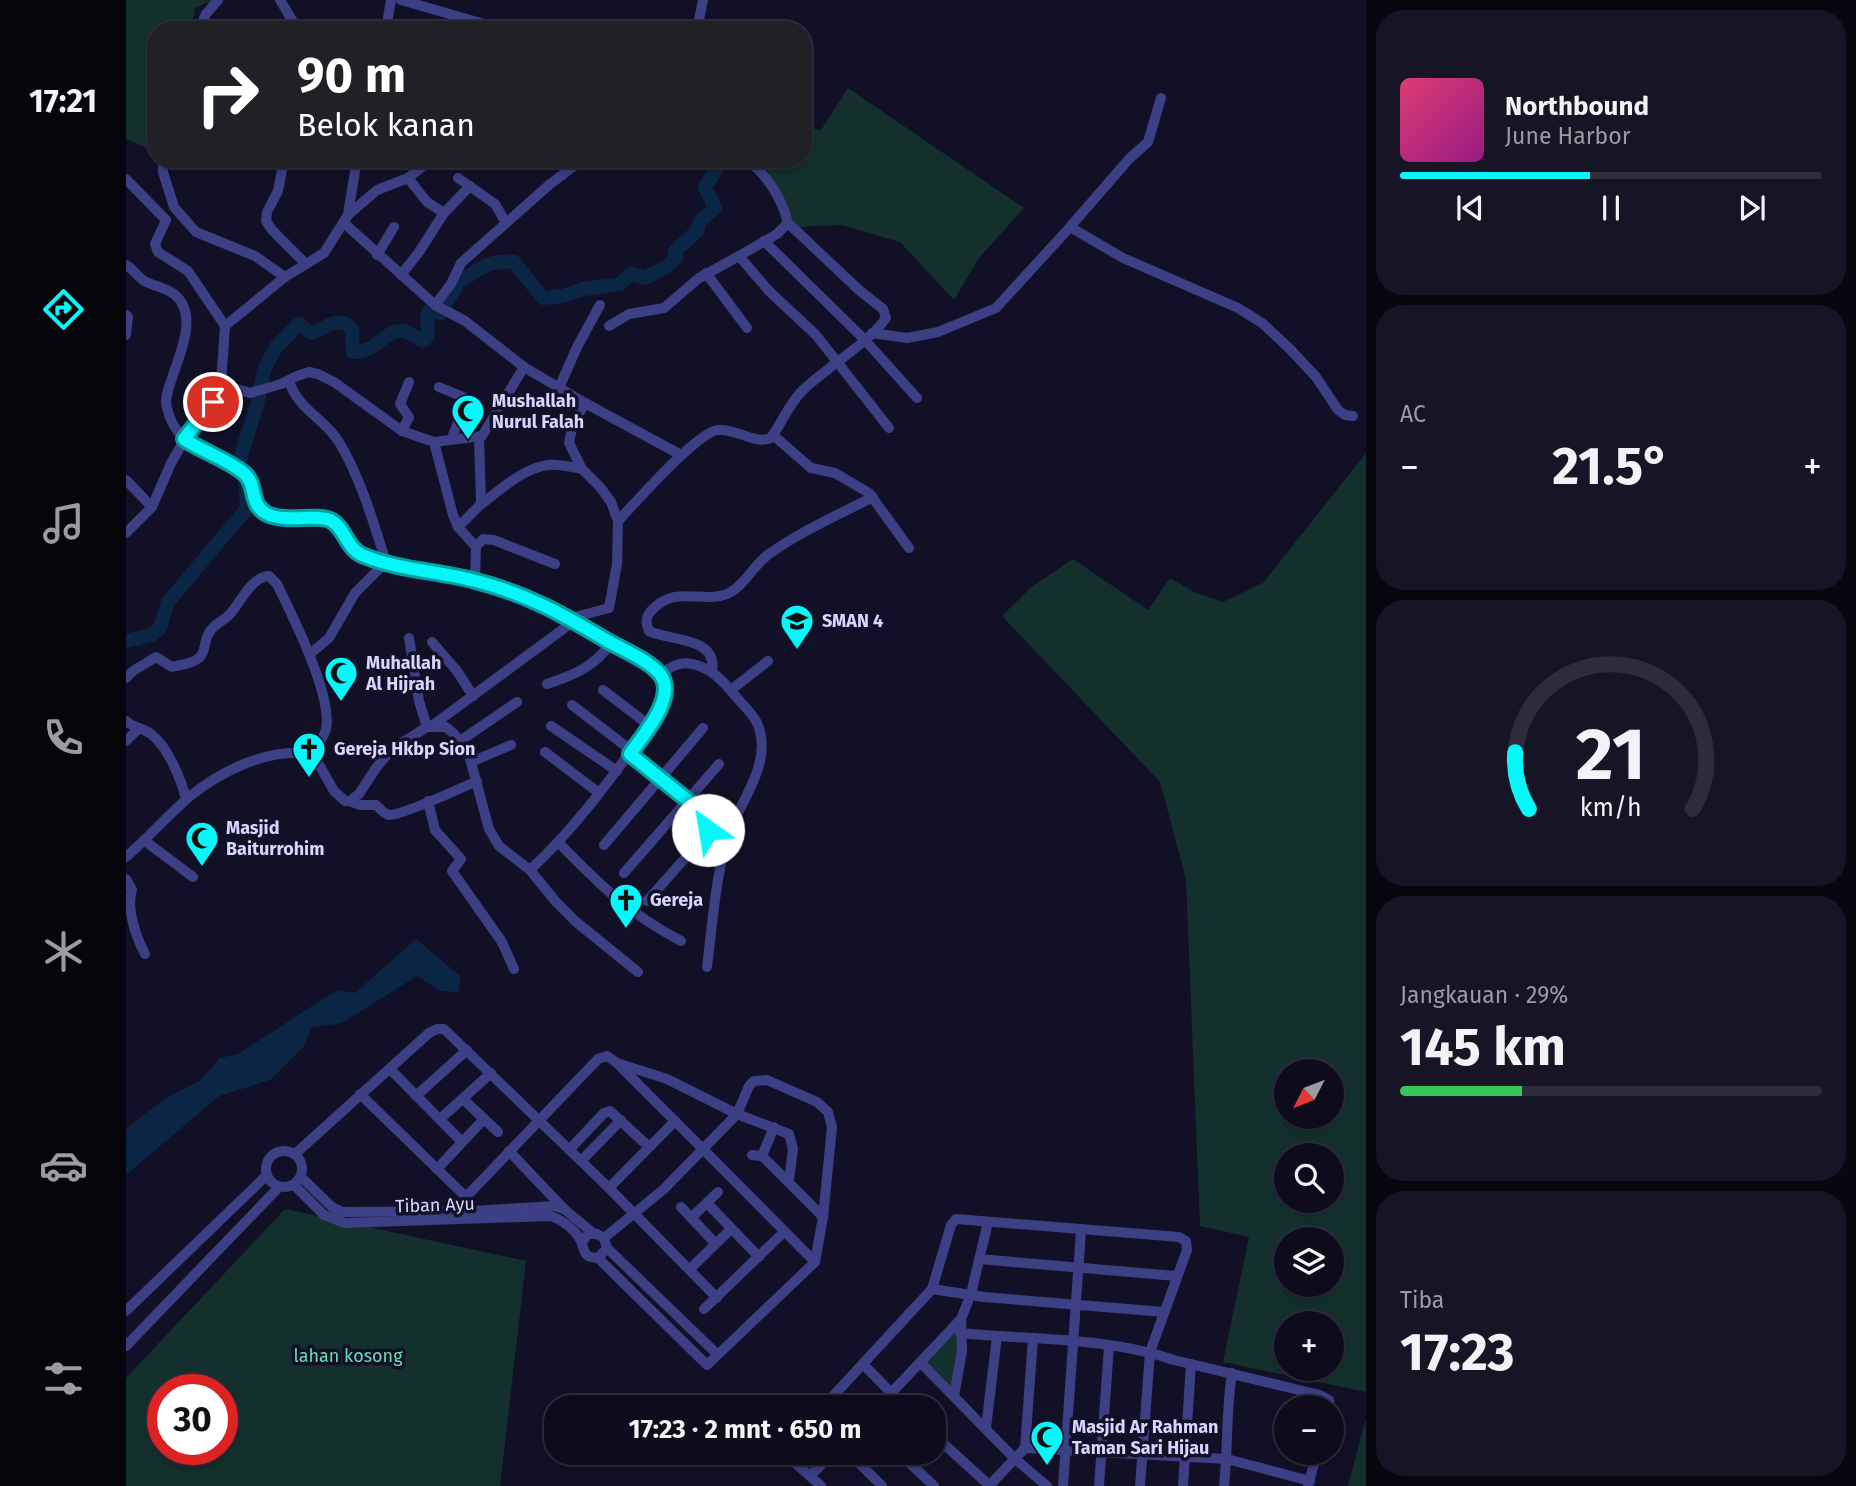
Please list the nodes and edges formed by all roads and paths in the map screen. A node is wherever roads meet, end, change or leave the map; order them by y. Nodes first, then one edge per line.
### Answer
1 (218, 0) edge
2 (280, 0) edge
3 (391, 0) edge
4 (401, 0) edge
5 (703, 0) edge
6 (203, 21) edge
7 (293, 21) edge
8 (388, 21) edge
9 (474, 21) edge
10 (699, 21) edge
11 (1161, 99) dead end
12 (163, 168) edge
13 (282, 168) edge
14 (355, 168) edge
15 (421, 168) edge
16 (572, 168) edge
17 (756, 168) edge
18 (408, 178) junction
19 (458, 178) dead end
20 (126, 179) edge
21 (470, 186) junction
22 (444, 213) junction
23 (346, 219) junction
24 (506, 223) junction
25 (788, 223) junction
26 (1070, 227) junction
27 (394, 228) dead end
28 (764, 241) junction
29 (377, 255) junction
30 (739, 256) junction
31 (306, 264) junction
32 (126, 265) edge
33 (706, 274) junction
34 (401, 275) junction
35 (285, 277) junction
36 (600, 305) dead end
37 (441, 309) junction
38 (126, 315) edge
39 (225, 326) junction
40 (609, 326) dead end
41 (747, 328) dead end
42 (126, 335) edge
43 (868, 336) junction
44 (838, 362) junction
45 (524, 367) junction
46 (289, 380) junction
47 (409, 382) dead end
48 (221, 384) junction
49 (439, 387) dead end
50 (559, 388) junction
51 (917, 398) dead end
52 (585, 403) junction
53 (1353, 416) dead end
54 (889, 428) dead end
55 (402, 431) junction
56 (773, 435) junction
57 (478, 438) junction
58 (184, 439) junction
59 (452, 440) junction
60 (435, 442) junction
61 (681, 455) junction
62 (582, 469) junction
63 (126, 480) edge
64 (873, 497) junction
65 (480, 505) junction
66 (152, 507) junction
67 (618, 521) junction
68 (458, 527) junction
69 (126, 533) edge
70 (476, 547) junction
71 (909, 548) dead end
72 (386, 562) junction
73 (555, 564) dead end
74 (475, 580) junction
75 (573, 620) junction
76 (409, 638) dead end
77 (432, 642) dead end
78 (611, 643) junction
79 (310, 654) junction
80 (768, 661) dead end
81 (712, 671) junction
82 (660, 675) junction
83 (126, 678) edge
84 (547, 684) dead end
85 (603, 690) dead end
86 (731, 690) junction
87 (473, 696) junction
88 (517, 702) dead end
89 (572, 705) dead end
90 (126, 721) edge
91 (430, 726) junction
92 (551, 726) dead end
93 (650, 726) junction
94 (703, 728) dead end
95 (138, 729) junction
96 (126, 741) edge
97 (460, 741) junction
98 (511, 745) dead end
99 (545, 752) dead end
100 (631, 752) junction
101 (313, 754) junction
102 (471, 762) junction
103 (719, 764) dead end
104 (617, 771) junction
105 (661, 778) junction
106 (477, 781) junction
107 (600, 793) junction
108 (186, 799) junction
109 (688, 800) junction
110 (350, 801) junction
111 (428, 802) junction
112 (145, 841) junction
113 (559, 843) junction
114 (604, 845) dead end
115 (126, 857) edge
116 (530, 870) junction
117 (624, 873) dead end
118 (193, 877) dead end
119 (126, 879) edge
120 (647, 901) dead end
121 (681, 941) dead end
122 (145, 954) dead end
123 (707, 967) dead end
124 (514, 969) dead end
125 (639, 972) dead end
126 (467, 1050) junction
127 (617, 1063) junction
128 (390, 1069) junction
129 (491, 1073) junction
130 (360, 1094) junction
131 (416, 1096) junction
132 (463, 1099) junction
133 (737, 1114) junction
134 (440, 1119) junction
135 (484, 1119) junction
136 (621, 1120) junction
137 (539, 1121) junction
138 (675, 1121) junction
139 (774, 1127) junction
140 (498, 1132) dead end
141 (462, 1142) junction
142 (649, 1147) junction
143 (704, 1149) junction
144 (569, 1150) junction
145 (509, 1151) junction
146 (295, 1154) junction
147 (581, 1161) junction
148 (437, 1169) junction
149 (267, 1175) junction
150 (297, 1181) junction
151 (789, 1181) junction
152 (279, 1187) junction
153 (609, 1188) junction
154 (718, 1192) dead end
155 (466, 1197) junction
156 (707, 1203) junction
157 (681, 1207) dead end
158 (564, 1209) junction
159 (472, 1211) junction
160 (635, 1214) junction
161 (823, 1217) junction
162 (691, 1218) junction
163 (988, 1222) junction
164 (731, 1229) junction
165 (1081, 1231) junction
166 (784, 1232) junction
167 (593, 1233) junction
168 (582, 1242) junction
169 (605, 1243) junction
170 (715, 1244) junction
171 (759, 1257) junction
172 (598, 1258) junction
173 (979, 1259) junction
174 (815, 1262) junction
175 (1079, 1266) junction
176 (690, 1269) junction
177 (1176, 1276) junction
178 (932, 1289) junction
179 (971, 1294) junction
180 (717, 1298) junction
181 (1075, 1303) junction
182 (704, 1309) dead end
183 (126, 1311) edge
184 (1164, 1312) junction
185 (961, 1319) junction
186 (960, 1333) junction
187 (997, 1336) junction
188 (1032, 1339) junction
189 (1072, 1341) junction
190 (126, 1346) edge
191 (1109, 1346) junction
192 (1150, 1352) junction
193 (717, 1354) junction
194 (921, 1363) junction
195 (863, 1364) junction
196 (1191, 1364) junction
197 (1232, 1373) junction
198 (834, 1395) edge
199 (891, 1395) joint
200 (1320, 1395) edge
201 (954, 1396) junction
202 (986, 1428) junction
203 (946, 1446) edge
204 (1025, 1448) junction
205 (1064, 1449) junction
206 (1100, 1451) junction
207 (1141, 1454) junction
208 (1184, 1455) junction
209 (1014, 1458) junction
210 (1227, 1459) junction
211 (798, 1465) edge
212 (821, 1465) edge
213 (861, 1465) edge
214 (912, 1465) edge
215 (1314, 1465) edge
216 (810, 1476) junction
217 (1309, 1484) edge
218 (821, 1486) edge
219 (882, 1486) edge
220 (934, 1486) edge
221 (989, 1486) edge
222 (1047, 1486) edge
223 (1062, 1486) edge
224 (1099, 1486) edge
225 (1140, 1486) edge
226 (1183, 1486) edge
227 (1224, 1486) edge

1 - 6 street
2 - 7 street
3 - 8 street
4 - 9 street
5 - 10 street
11 - 26 street
12 - 35 street
13 - 31 street
14 - 23 street
15 - 18 street
16 - 24 street
17 - 25 street
18 - 22 street
18 - 23 street
19 - 21 street
20 - 39 street
21 - 22 street
21 - 24 street
22 - 34 street
23 - 29 street
23 - 31 street
24 - 37 street
25 - 28 street
25 - 43 street
26 - 43 street
26 - 53 street
27 - 29 street
28 - 30 street
28 - 43 street
29 - 34 street
30 - 33 street
30 - 44 street
31 - 35 street
32 - 58 street
33 - 40 street
33 - 41 street
34 - 37 street
35 - 39 street
36 - 50 street
37 - 45 street
38 - 42 street
39 - 48 street
43 - 44 street
43 - 51 street
44 - 54 street
44 - 56 street
45 - 50 street
45 - 57 street
46 - 48 street
46 - 55 street
46 - 72 street
47 - 55 street
48 - 58 street
49 - 59 street
50 - 52 street
52 - 61 street
52 - 62 street
55 - 60 street
56 - 61 street
56 - 64 street
57 - 59 street
57 - 65 street
58 - 66 street
58 - 72 street
59 - 60 street
60 - 68 street
61 - 67 street
62 - 65 street
62 - 67 street
63 - 66 street
64 - 71 street
64 - 81 street
65 - 68 street
66 - 69 street
67 - 75 street
68 - 70 street
70 - 73 street
70 - 74 street
72 - 74 street
72 - 79 street
74 - 75 street
75 - 78 street
75 - 87 street
76 - 91 street
77 - 87 street
78 - 82 street
78 - 84 street
79 - 83 street
79 - 101 street
80 - 86 street
81 - 82 street
81 - 86 street
82 - 93 street
85 - 93 street
86 - 123 street
87 - 91 street
88 - 97 street
89 - 100 street
90 - 95 street
91 - 97 street
91 - 110 street
92 - 104 street
93 - 100 street
94 - 105 street
95 - 96 street
95 - 108 street
97 - 102 street
98 - 102 street
99 - 107 street
100 - 104 street
100 - 105 street
101 - 108 street
101 - 110 street
102 - 106 street
103 - 109 street
104 - 107 street
105 - 109 street
105 - 114 street
106 - 111 street
106 - 116 street
107 - 113 street
108 - 112 street
109 - 117 street
109 - 120 street
110 - 111 street
111 - 124 street
112 - 115 street
112 - 118 street
113 - 116 street
113 - 121 street
116 - 125 street
119 - 122 street
126 - 128 street
126 - 129 street
126 - 131 street
127 - 133 street
127 - 137 street
127 - 138 street
128 - 130 street
128 - 131 street
129 - 132 street
129 - 137 street
130 - 146 street
130 - 148 street
131 - 134 street
132 - 134 street
132 - 135 street
133 - 139 street
133 - 143 street
133 - 161 street
134 - 141 street
135 - 140 street
135 - 141 street
136 - 142 street
136 - 144 street
136 - 147 street
137 - 144 street
137 - 145 street
138 - 142 street
138 - 143 street
139 - 151 street
139 - 151 street
141 - 148 street
142 - 153 street
143 - 160 street
143 - 166 street
144 - 147 street
145 - 155 street
145 - 158 street
146 - 149 street
146 - 150 street
147 - 153 street
148 - 155 street
149 - 152 street
149 - 183 street
150 - 152 street
150 - 159 street, Tiban Ayu
150 - 168 street, Tiban Ayu
151 - 161 street
152 - 190 street
153 - 160 street
154 - 156 street
155 - 159 street
156 - 162 street
156 - 164 street
157 - 162 street
158 - 159 street, Tiban Ayu
158 - 167 street
160 - 169 street
160 - 176 street
161 - 174 street
162 - 170 street
163 - 165 street
163 - 173 street
163 - 178 street
164 - 170 street
164 - 171 street
165 - 175 street
165 - 177 street
166 - 171 street
166 - 174 street
167 - 168 street
167 - 169 street
168 - 172 street
169 - 172 street
169 - 193 street
170 - 176 street
171 - 180 street
172 - 193 street
173 - 175 street
173 - 179 street
174 - 193 street
175 - 177 street
175 - 181 street
176 - 180 street
177 - 184 street
178 - 179 street
178 - 195 street
179 - 181 street
179 - 185 street
180 - 182 street
181 - 184 street
181 - 189 street
184 - 192 street
185 - 186 street
185 - 194 street
186 - 187 street
186 - 201 street
187 - 188 street
187 - 202 street
188 - 189 street
188 - 204 street
189 - 191 street
189 - 205 street
191 - 192 street
191 - 206 street
192 - 196 street
192 - 207 street
194 - 199 street
194 - 201 street
195 - 198 street
195 - 199 street
196 - 197 street
196 - 208 street
197 - 200 street
197 - 210 street
201 - 202 street
202 - 209 street
203 - 221 street
204 - 205 street
204 - 209 street
205 - 206 street
205 - 223 street
206 - 207 street
206 - 224 street
207 - 208 street
207 - 225 street
208 - 210 street
208 - 226 street
209 - 221 street
209 - 222 street
210 - 217 street
210 - 227 street
211 - 216 street
212 - 216 street
213 - 219 street
214 - 220 street
215 - 217 street
216 - 218 street

